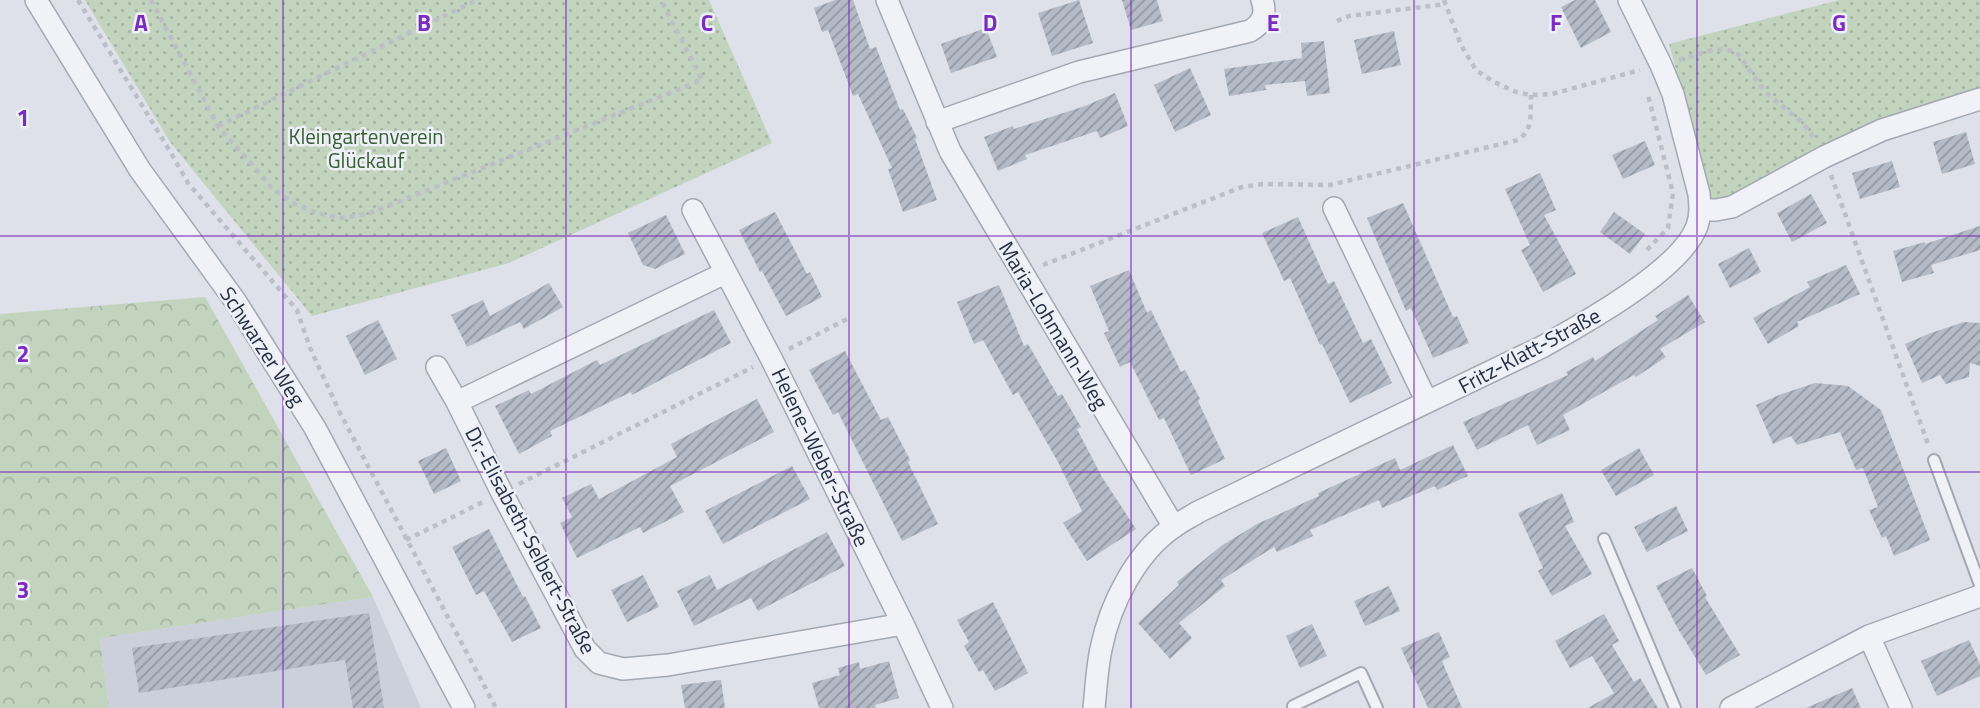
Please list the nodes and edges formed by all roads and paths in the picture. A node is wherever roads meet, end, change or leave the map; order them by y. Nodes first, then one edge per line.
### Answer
1 (36, 0) edge
2 (78, 0) edge
3 (151, 0) edge
4 (477, 0) edge
5 (661, 0) edge
6 (887, 0) edge
7 (1262, 0) edge
8 (1629, 0) edge
9 (1445, 2) edge
10 (1337, 21) dead end
11 (1661, 65) junction
12 (1645, 82) dead end
13 (1648, 93) dead end
14 (1531, 95) junction
15 (1980, 99) edge
16 (937, 122) junction
17 (218, 126) junction
18 (1824, 157) junction
19 (1334, 208) dead end
20 (694, 209) dead end
21 (1700, 210) junction
22 (1646, 251) dead end
23 (725, 273) junction
24 (1023, 273) junction
25 (849, 318) dead end
26 (771, 358) junction
27 (437, 367) dead end
28 (457, 402) junction
29 (1427, 402) junction
30 (1934, 460) joint
31 (502, 492) junction
32 (1174, 527) junction
33 (1604, 539) dead end
34 (406, 540) junction
35 (1980, 585) edge
36 (1980, 596) edge
37 (903, 624) junction
38 (1869, 636) junction
39 (1293, 706) edge
40 (464, 708) edge
41 (496, 708) edge
42 (942, 708) edge
43 (1094, 708) edge
44 (1377, 708) edge
45 (1675, 708) edge
46 (1731, 708) edge
47 (1901, 708) edge

1 - 40 street, Schwarzer Weg
2 - 34 path
3 - 17 path
4 - 17 path
5 - 17 path
6 - 16 street, Maria-Lohmann-Weg
7 - 16 street
8 - 11 street
9 - 10 path
9 - 14 path
11 - 18 path
11 - 21 street
12 - 14 path
13 - 22 path
14 - 24 path
15 - 18 street
16 - 24 street, Maria-Lohmann-Weg
18 - 21 street
18 - 30 path
19 - 29 street
20 - 23 street, Helene-Weber-Straße
21 - 29 street, Fritz-Klatt-Straße
23 - 26 street, Helene-Weber-Straße
23 - 28 street, Dr.-Elisabeth-Selbert-Straße
24 - 32 street, Maria-Lohmann-Weg
25 - 26 path
26 - 31 path
26 - 37 street, Helene-Weber-Straße
27 - 28 street, Dr.-Elisabeth-Selbert-Straße
28 - 31 street, Dr.-Elisabeth-Selbert-Straße
29 - 32 street, Fritz-Klatt-Straße
30 - 35 lane
31 - 34 path
31 - 37 street, Dr.-Elisabeth-Selbert-Straße
32 - 43 street, Fritz-Klatt-Straße
33 - 45 lane
34 - 41 path
36 - 38 street
37 - 42 street, Helene-Weber-Straße
38 - 46 street
38 - 47 street
39 - 44 lane

